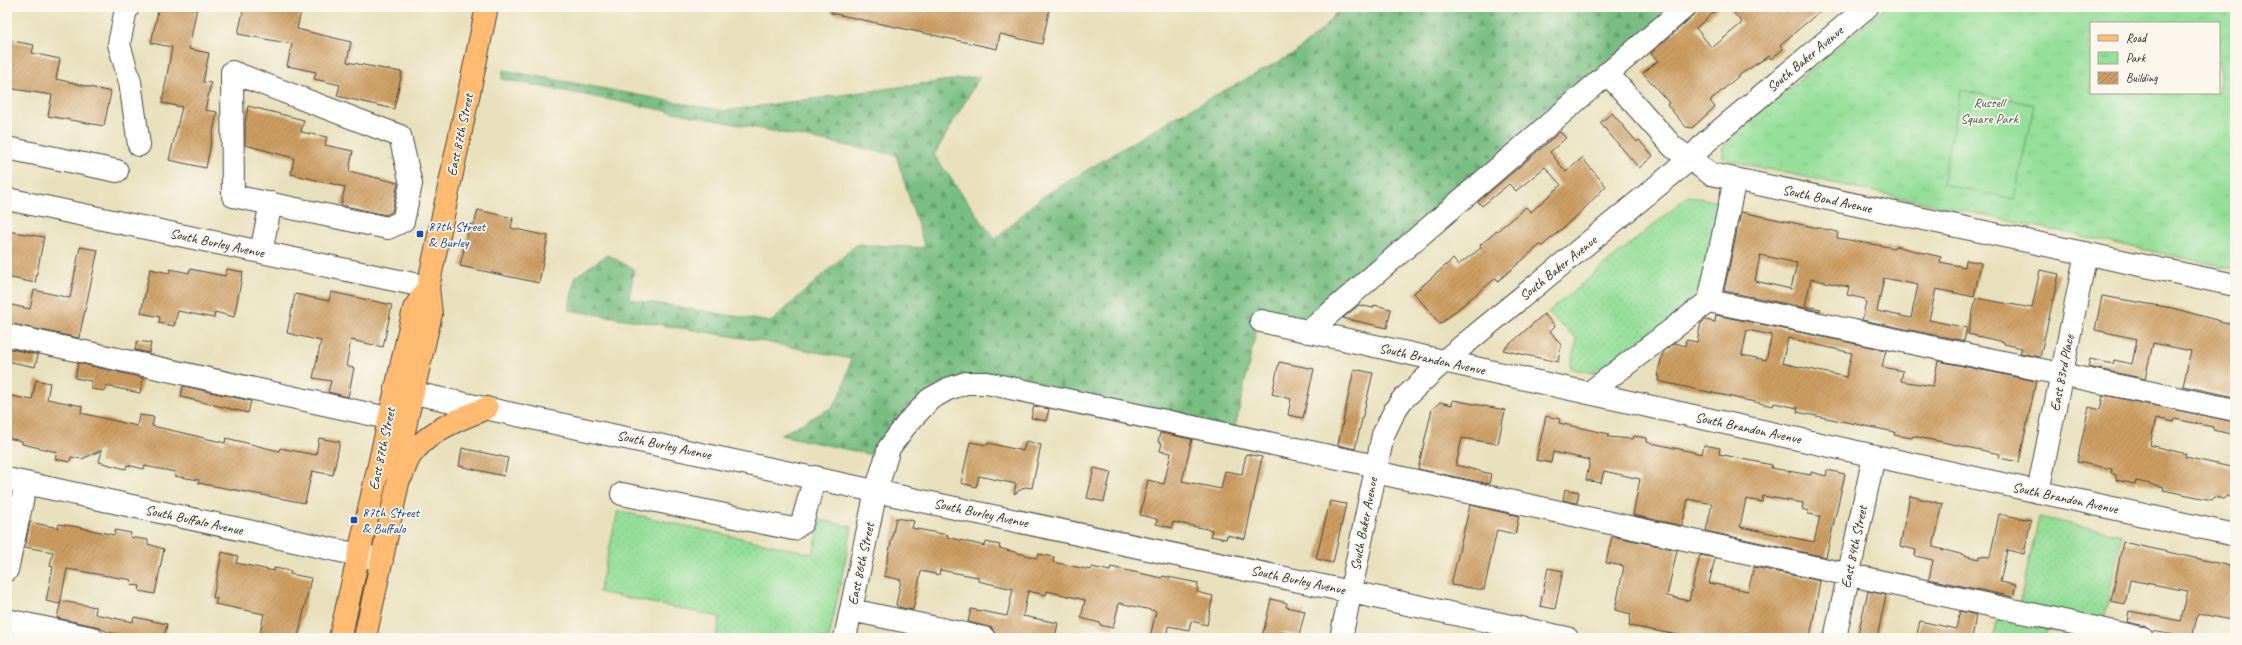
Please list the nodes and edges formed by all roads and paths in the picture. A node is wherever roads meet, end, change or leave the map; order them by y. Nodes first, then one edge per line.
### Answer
1 (128, 7) edge
2 (487, 7) edge
3 (1685, 7) edge
4 (1867, 7) edge
5 (1607, 73) junction
6 (139, 146) dead end
7 (7, 148) edge
8 (1689, 160) junction
9 (117, 171) dead end
10 (1735, 179) junction
11 (7, 199) edge
12 (271, 203) junction
13 (261, 252) junction
14 (2086, 253) junction
15 (2235, 285) edge
16 (428, 287) junction
17 (1709, 300) junction
18 (1261, 321) dead end
19 (1308, 332) junction
20 (7, 335) edge
21 (1444, 362) junction
22 (2062, 374) junction
23 (404, 391) junction
24 (1589, 393) junction
25 (487, 408) junction
26 (2235, 410) edge
27 (398, 420) junction
28 (1874, 456) junction
29 (1375, 469) junction
30 (814, 477) junction
31 (16, 481) edge
32 (398, 483) junction
33 (876, 491) junction
34 (2038, 492) junction
35 (622, 494) dead end
36 (2235, 535) edge
37 (359, 556) junction
38 (382, 560) junction
39 (7, 570) edge
40 (1848, 576) junction
41 (1350, 592) junction
42 (851, 610) junction
43 (7, 620) edge
44 (92, 638) edge
45 (340, 638) edge
46 (365, 638) edge
47 (845, 638) edge
48 (984, 638) edge
49 (1341, 638) edge
50 (1567, 638) edge
51 (1835, 638) edge
52 (2142, 638) edge

1 - 6 street
2 - 16 main road, East 87th Street
3 - 5 street
4 - 8 street, South Baker Avenue
5 - 8 street, South Bond Avenue
5 - 19 street
7 - 9 street
8 - 10 street, South Bond Avenue
8 - 21 street, South Baker Avenue
10 - 14 street, South Bond Avenue
10 - 17 street
11 - 13 street, South Burley Avenue
12 - 12 street
12 - 13 street
13 - 16 street, South Burley Avenue
14 - 15 street, South Bond Avenue
14 - 22 street, East 83rd Place
16 - 23 main road, East 87th Street
17 - 22 street
17 - 24 street
18 - 19 street, South Brandon Avenue
19 - 21 street, South Brandon Avenue
20 - 27 street
21 - 24 street, South Brandon Avenue
21 - 29 street, South Baker Avenue
22 - 26 street
22 - 34 street, East 83rd Place
23 - 25 street, South Burley Avenue
23 - 27 main road, East 87th Street
24 - 28 street, South Brandon Avenue
25 - 30 street, South Burley Avenue
25 - 32 main road
27 - 32 main road, East 87th Street
27 - 37 main road, East 87th Street
28 - 34 street, South Brandon Avenue
28 - 40 street, East 84th Street
29 - 33 street, East 86th Street
29 - 40 street, East 86th Street
29 - 41 street, South Baker Avenue
30 - 33 street, South Burley Avenue
30 - 35 street
31 - 37 street, South Buffalo Avenue
31 - 39 street
32 - 38 main road, East 87th Street
33 - 41 street, South Burley Avenue
33 - 42 street, East 86th Street
34 - 36 street, South Brandon Avenue
37 - 38 street, South Buffalo Avenue
37 - 45 main road, East 87th Street
38 - 46 main road, East 87th Street
40 - 51 street, East 84th Street
40 - 52 street, East 86th Street
41 - 49 street, South Baker Avenue
41 - 50 street, South Burley Avenue
42 - 47 street, East 86th Street
42 - 48 street
43 - 44 street

